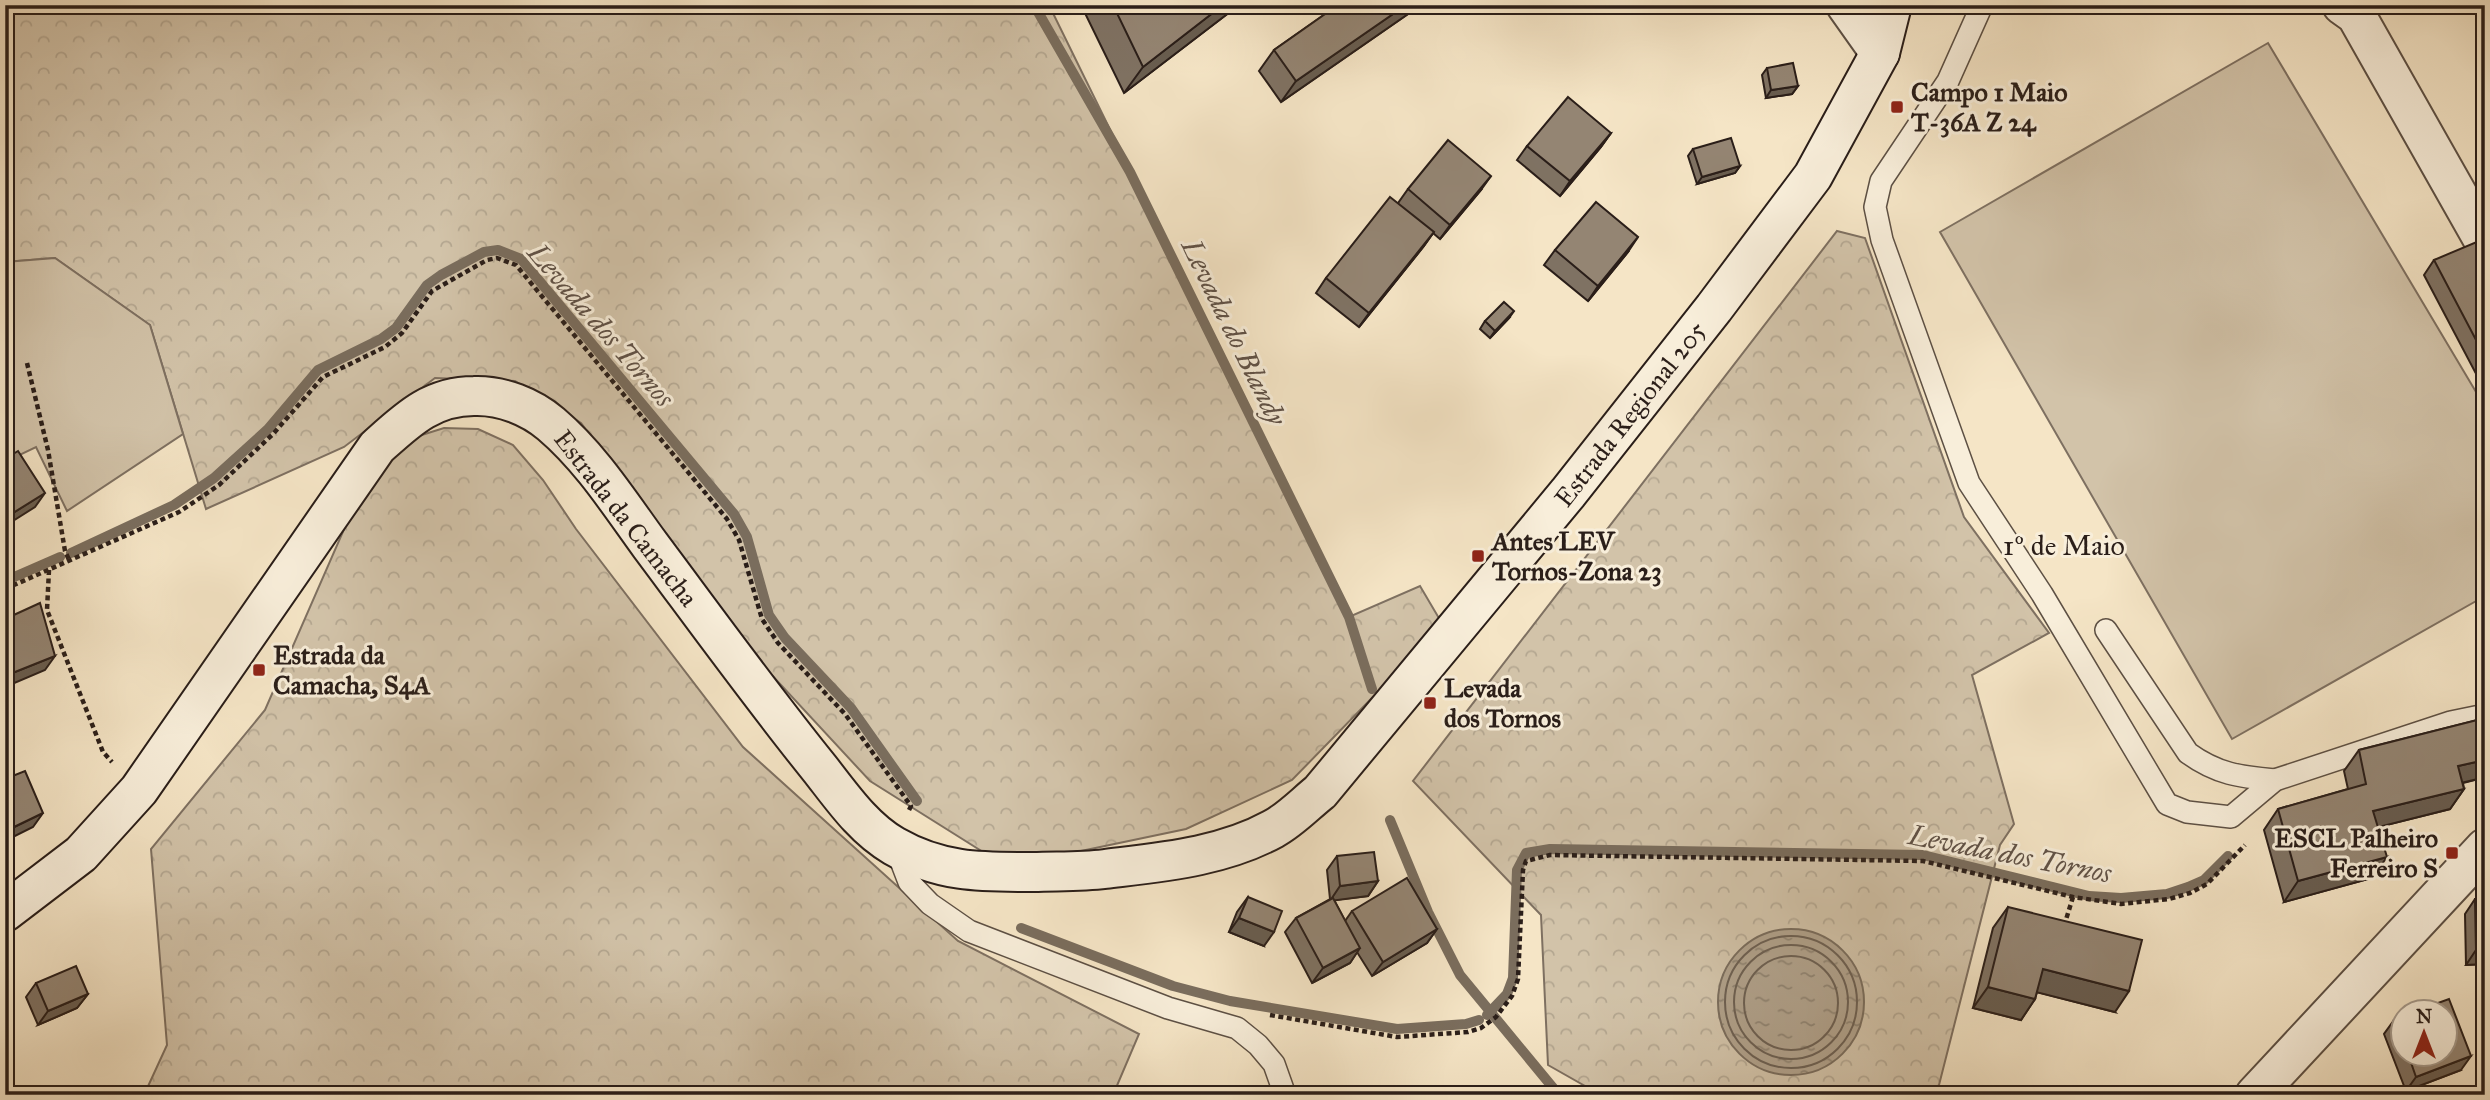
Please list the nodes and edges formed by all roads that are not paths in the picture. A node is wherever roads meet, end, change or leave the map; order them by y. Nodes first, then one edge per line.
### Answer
1 (1846, 5) edge
2 (1892, 5) edge
3 (1982, 5) edge
4 (2342, 5) edge
5 (1880, 53) junction
6 (2485, 243) edge
7 (2106, 630) dead end
8 (2485, 715) edge
9 (2275, 780) junction
10 (1320, 792) joint
11 (896, 847) junction
12 (2485, 848) edge
13 (5, 912) edge
14 (1285, 1095) edge
15 (2255, 1095) edge

1 - 5 main road
2 - 5 main road, Estrada Regional 205
3 - 9 lane
4 - 6 main road
5 - 10 main road, Estrada Regional 205
7 - 9 lane
8 - 9 lane
10 - 11 main road, Estrada da Camacha
11 - 13 main road, Estrada da Camacha
11 - 14 lane
12 - 15 main road

